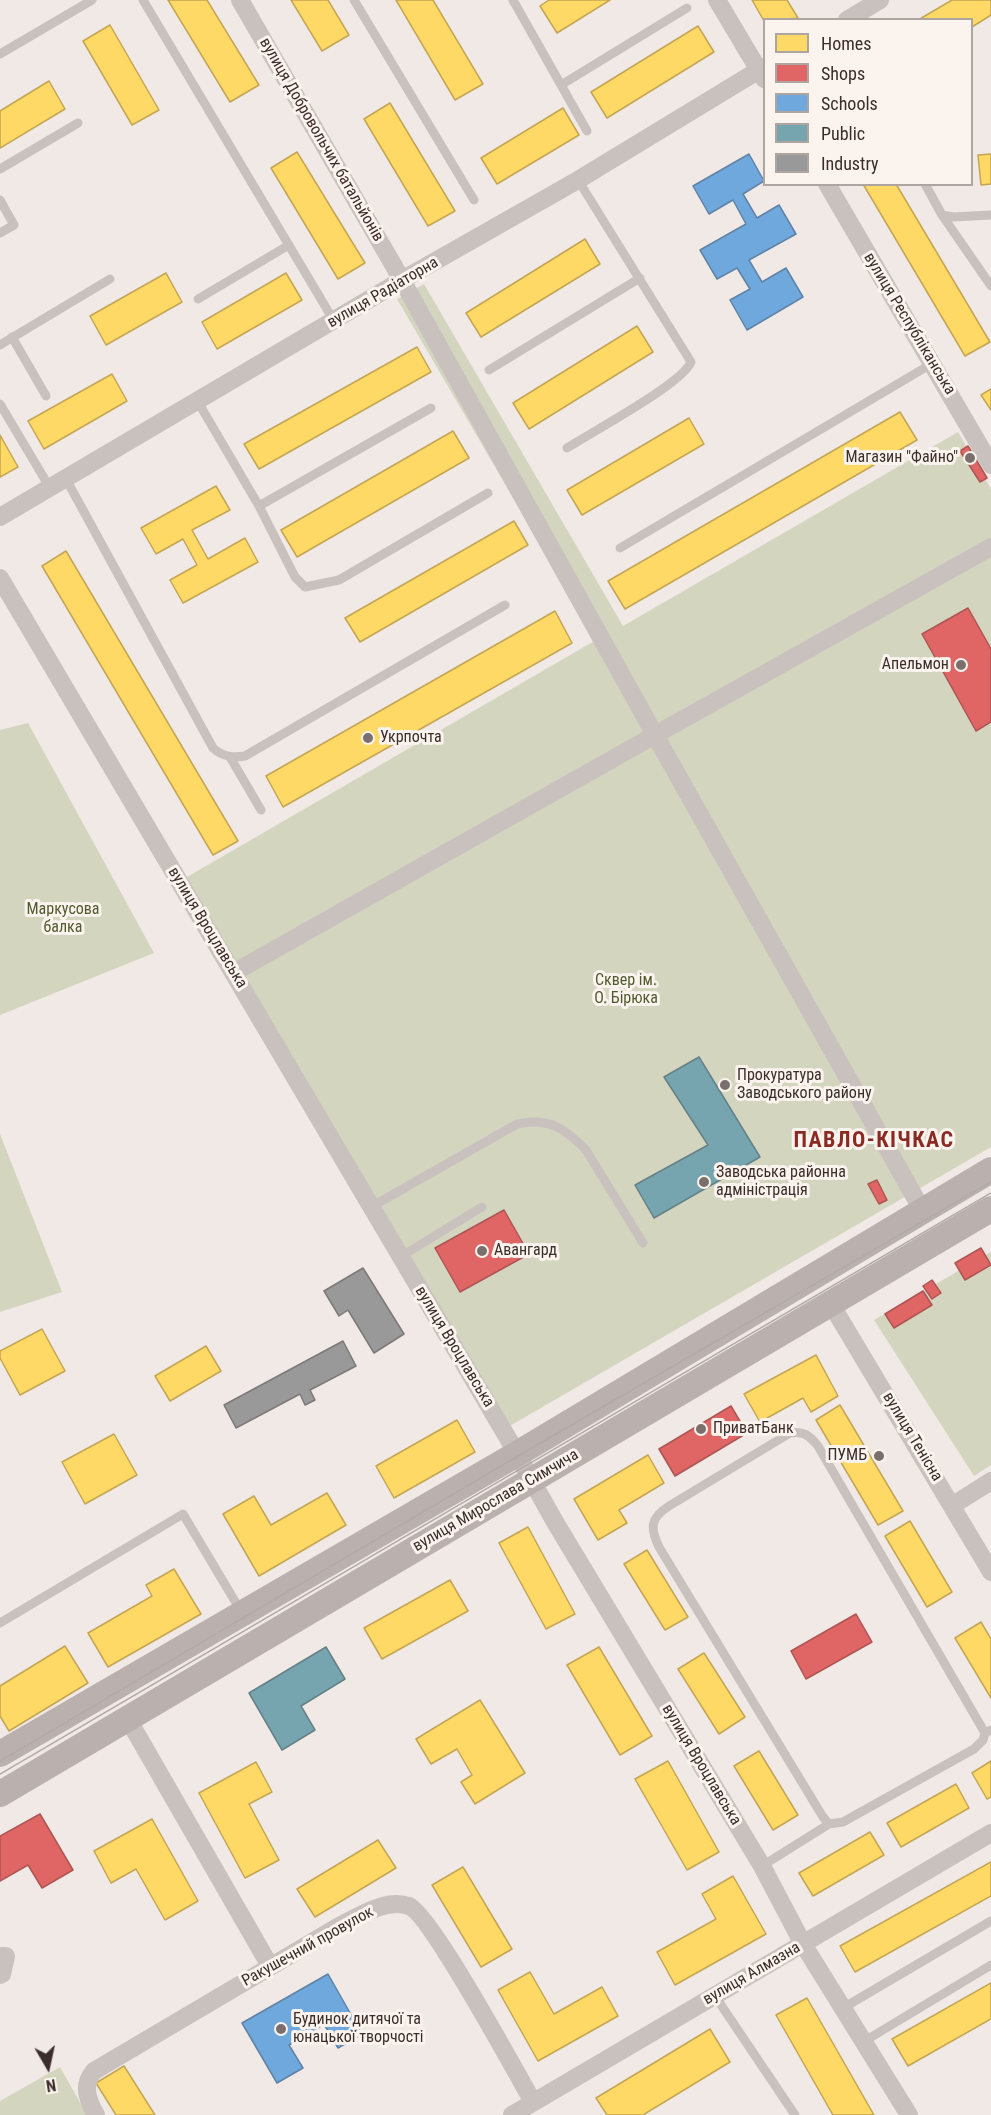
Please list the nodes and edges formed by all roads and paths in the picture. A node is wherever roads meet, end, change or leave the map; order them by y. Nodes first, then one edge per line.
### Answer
1 (92, 0) edge
2 (143, 0) edge
3 (240, 0) edge
4 (354, 0) edge
5 (513, 0) edge
6 (717, 0) edge
7 (880, 0) edge
8 (687, 8) dead end
9 (851, 18) edge
10 (0, 54) edge
11 (762, 72) edge
12 (561, 85) junction
13 (78, 123) dead end
14 (587, 131) dead end
15 (0, 169) edge
16 (578, 180) junction
17 (828, 186) edge
18 (926, 186) edge
19 (0, 200) edge
20 (474, 200) dead end
21 (991, 214) edge
22 (942, 215) junction
23 (0, 233) edge
24 (289, 245) junction
25 (640, 278) junction
26 (110, 279) dead end
27 (402, 280) junction
28 (991, 286) edge
29 (198, 299) dead end
30 (334, 321) junction
31 (12, 337) junction
32 (0, 345) edge
33 (933, 363) junction
34 (489, 370) dead end
35 (46, 396) dead end
36 (198, 402) junction
37 (0, 404) edge
38 (431, 408) dead end
39 (567, 448) dead end
40 (991, 465) edge
41 (66, 479) junction
42 (50, 488) junction
43 (488, 492) dead end
44 (259, 506) junction
45 (0, 518) edge
46 (991, 547) edge
47 (620, 548) dead end
48 (0, 578) edge
49 (505, 605) dead end
50 (655, 735) junction
51 (230, 757) junction
52 (261, 810) dead end
53 (233, 973) junction
54 (991, 1170) edge
55 (917, 1201) dead end
56 (371, 1207) junction
57 (482, 1207) dead end
58 (991, 1209) edge
59 (644, 1243) dead end
60 (400, 1257) junction
61 (831, 1304) junction
62 (517, 1454) junction
63 (532, 1480) junction
64 (991, 1481) edge
65 (953, 1505) junction
66 (991, 1572) edge
67 (242, 1612) junction
68 (0, 1623) edge
69 (128, 1719) junction
70 (988, 1731) edge
71 (0, 1754) edge
72 (0, 1794) edge
73 (829, 1824) junction
74 (991, 1833) edge
75 (762, 1866) junction
76 (991, 1921) edge
77 (803, 1944) junction
78 (0, 1956) edge
79 (991, 1965) edge
80 (270, 1966) junction
81 (0, 1975) edge
82 (715, 1996) junction
83 (843, 2008) junction
84 (863, 2042) junction
85 (533, 2102) junction
86 (96, 2115) edge
87 (512, 2115) edge
88 (795, 2115) edge
89 (909, 2115) edge

1 - 10 lane
2 - 24 lane
3 - 27 street, вулиця Добровольчих батальйонів
4 - 20 lane
5 - 12 lane
6 - 11 street
7 - 9 street
8 - 12 lane
11 - 16 street, вулиця Радіаторна
12 - 14 lane
13 - 15 lane
16 - 25 lane
16 - 27 street, вулиця Радіаторна
17 - 33 street, вулиця Республіканська
18 - 22 lane
19 - 23 lane
21 - 22 lane
22 - 28 lane
24 - 29 lane
24 - 30 lane
25 - 34 lane
25 - 39 lane
26 - 31 lane
27 - 30 street, вулиця Радіаторна
27 - 50 street, вулиця Добровольчих батальйонів
30 - 36 street, вулиця Радіаторна
31 - 32 lane
31 - 35 lane
33 - 40 street, вулиця Республіканська
33 - 47 lane
36 - 41 street, вулиця Радіаторна
36 - 44 lane
37 - 42 lane
38 - 44 lane
41 - 42 street, вулиця Радіаторна
41 - 51 lane
42 - 45 street, вулиця Радіаторна
43 - 44 lane
46 - 50 street
48 - 53 street, вулиця Вроцлавська
49 - 51 lane
50 - 53 street
50 - 55 street, вулиця Добровольчих батальйонів
51 - 52 lane
53 - 56 street, вулиця Вроцлавська
54 - 62 street, вулиця Мирослава Симчича
56 - 59 lane
56 - 60 street, вулиця Вроцлавська
57 - 60 lane
58 - 61 street, вулиця Мирослава Симчича
60 - 62 street, вулиця Вроцлавська
61 - 63 street, вулиця Мирослава Симчича
61 - 65 street, вулиця Тенісна
62 - 63 street, вулиця Вроцлавська
62 - 67 street, вулиця Мирослава Симчича
63 - 69 street, вулиця Мирослава Симчича
63 - 75 street, вулиця Вроцлавська
64 - 65 street
65 - 66 street, вулиця Тенісна
67 - 68 lane
67 - 71 street, вулиця Мирослава Симчича
69 - 72 street, вулиця Мирослава Симчича
69 - 80 street
70 - 73 lane
70 - 73 lane
73 - 75 lane
74 - 77 street, вулиця Алмазна
75 - 77 street, вулиця Вроцлавська
76 - 83 lane
77 - 82 street, вулиця Алмазна
77 - 83 street, вулиця Вроцлавська
78 - 81 street
79 - 84 lane
80 - 85 street, Ракушечний провулок
80 - 86 street, Ракушечний провулок
82 - 85 street, вулиця Алмазна
82 - 88 lane
83 - 84 street, вулиця Вроцлавська
84 - 89 street, вулиця Вроцлавська
85 - 87 street, вулиця Алмазна

